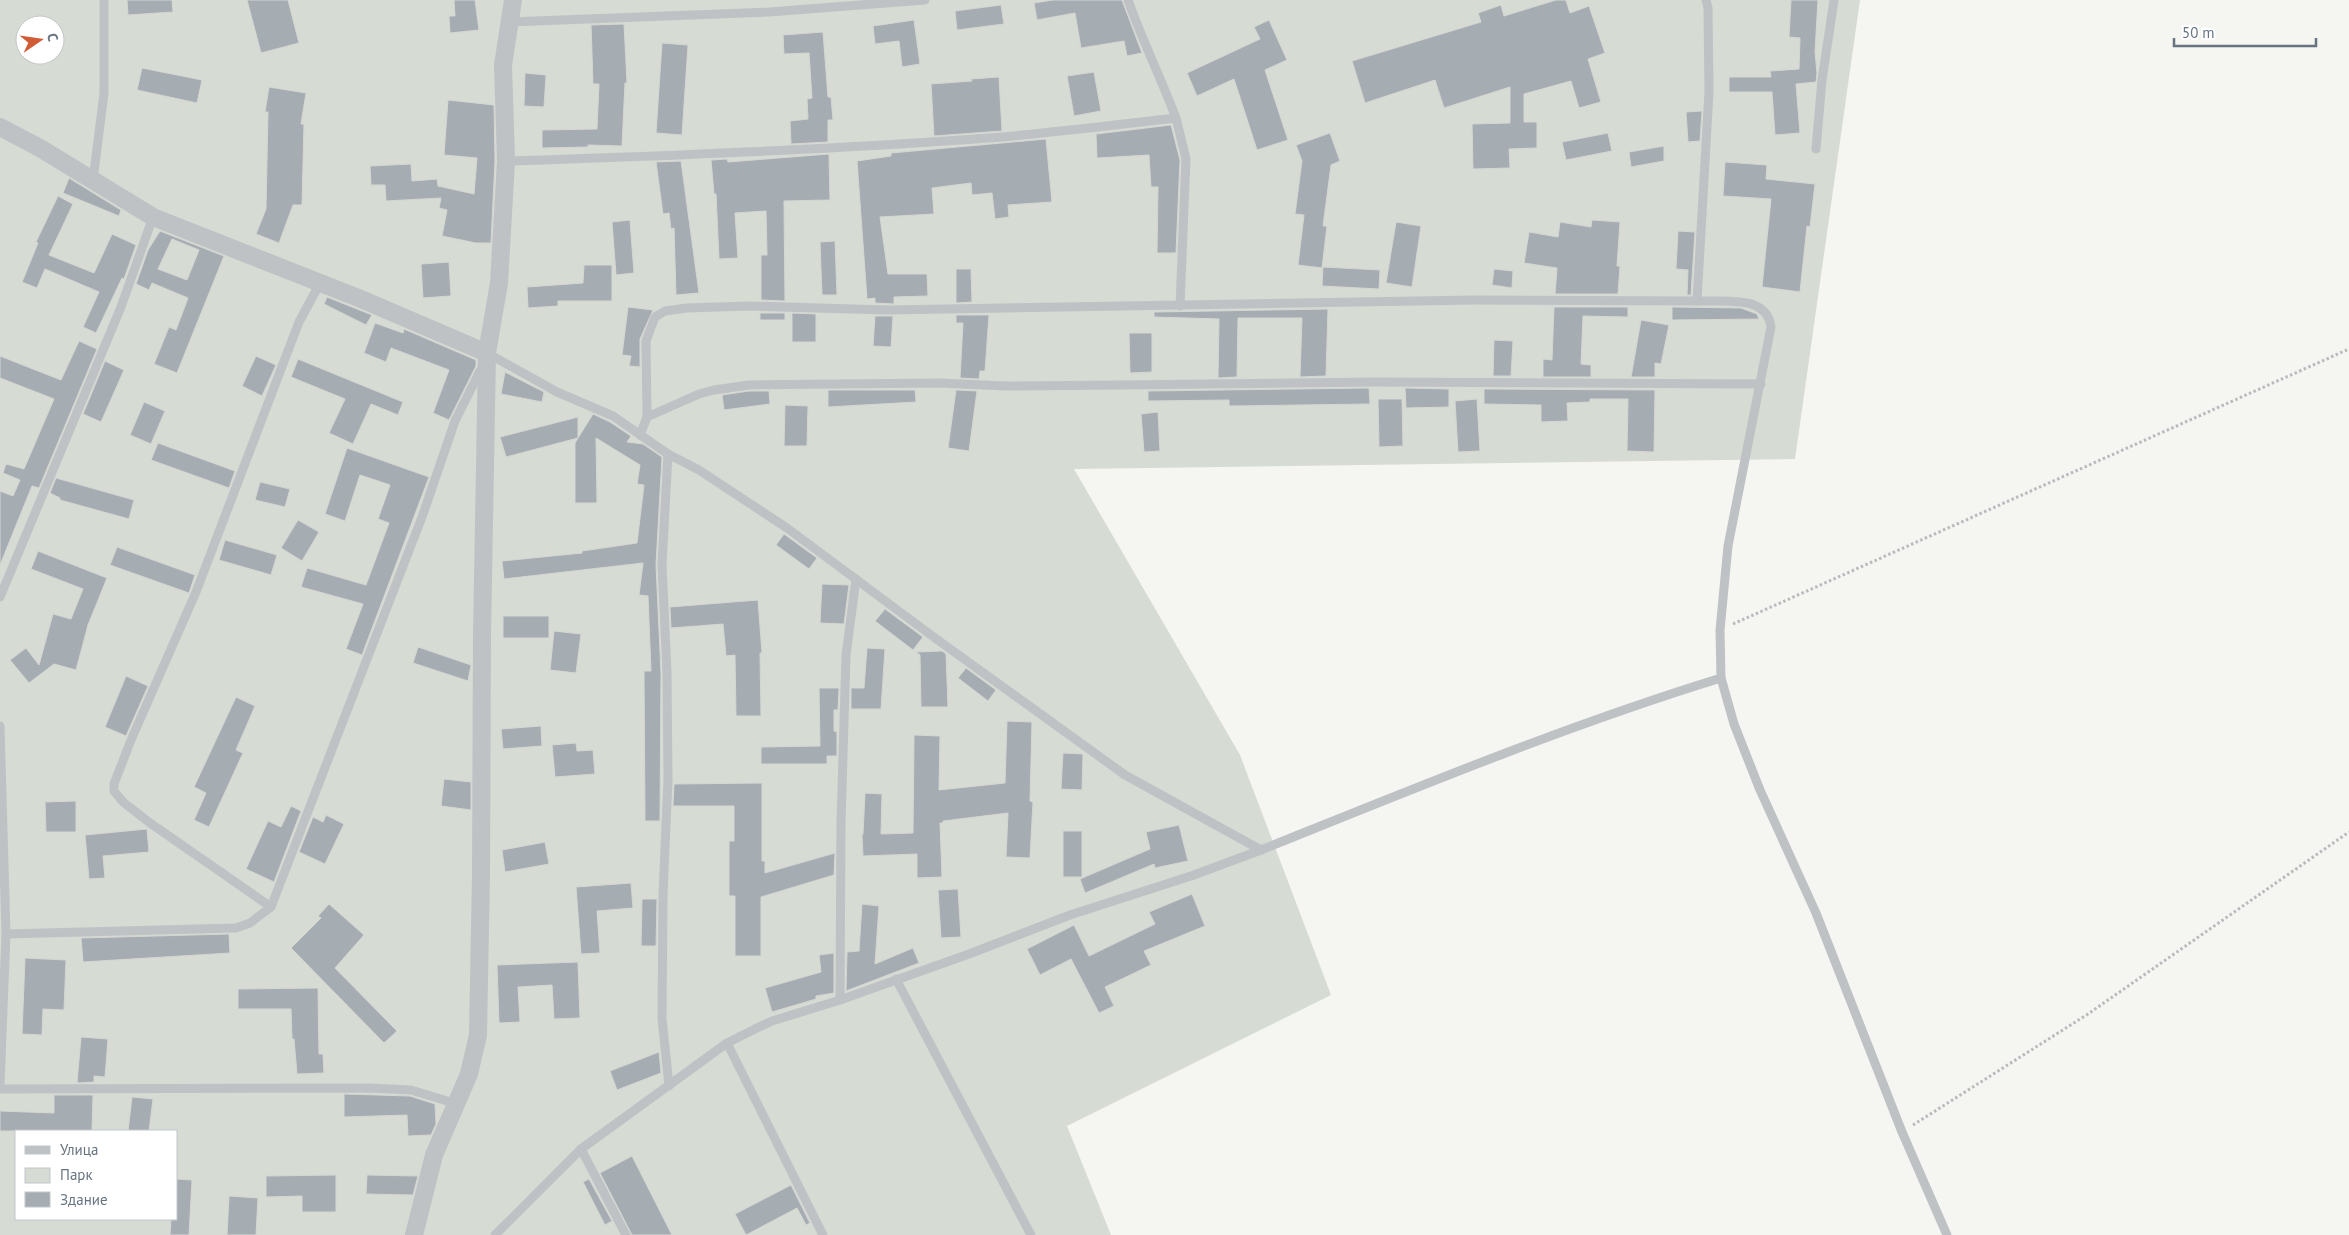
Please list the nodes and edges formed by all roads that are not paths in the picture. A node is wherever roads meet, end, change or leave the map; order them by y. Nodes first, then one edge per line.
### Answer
1 (104, 0) edge
2 (512, 0) edge
3 (925, 0) edge
4 (1128, 0) edge
5 (1706, 0) edge
6 (1834, 0) edge
7 (509, 22) junction
8 (1176, 118) junction
9 (0, 126) edge
10 (1816, 149) dead end
11 (506, 161) junction
12 (93, 180) junction
13 (153, 217) junction
14 (320, 283) junction
15 (1697, 301) junction
16 (1180, 306) junction
17 (487, 358) junction
18 (1761, 384) junction
19 (647, 417) junction
20 (640, 435) junction
21 (668, 454) junction
22 (856, 579) junction
23 (0, 597) edge
24 (1721, 678) junction
25 (0, 726) edge
26 (2, 843) edge
27 (1261, 850) junction
28 (271, 907) junction
29 (6, 934) junction
30 (896, 979) junction
31 (840, 1000) junction
32 (2, 1016) edge
33 (727, 1043) junction
34 (0, 1084) edge
35 (669, 1086) junction
36 (0, 1089) edge
37 (457, 1104) junction
38 (581, 1149) junction
39 (414, 1235) edge
40 (495, 1235) edge
41 (626, 1235) edge
42 (823, 1235) edge
43 (1031, 1235) edge
44 (1947, 1235) edge

1 - 12 lane
2 - 7 street
3 - 7 lane
4 - 8 lane
5 - 15 lane
6 - 10 lane
7 - 11 street
8 - 11 lane
8 - 16 lane
9 - 12 street
11 - 17 street
12 - 13 street
13 - 14 street
13 - 23 lane
14 - 17 street
14 - 28 lane
15 - 16 lane
15 - 18 lane
16 - 19 lane
17 - 20 lane
17 - 28 lane
17 - 37 street
18 - 19 lane
18 - 24 lane
19 - 20 lane
20 - 21 lane
21 - 22 lane
21 - 35 lane
22 - 27 lane
22 - 31 lane
24 - 27 lane
24 - 44 lane
25 - 26 lane
26 - 29 lane
27 - 30 lane
28 - 29 lane
29 - 32 lane
30 - 31 lane
30 - 43 lane
31 - 33 lane
32 - 34 lane
33 - 35 lane
33 - 42 lane
35 - 38 lane
36 - 37 lane
37 - 39 street
38 - 40 lane
38 - 41 lane

